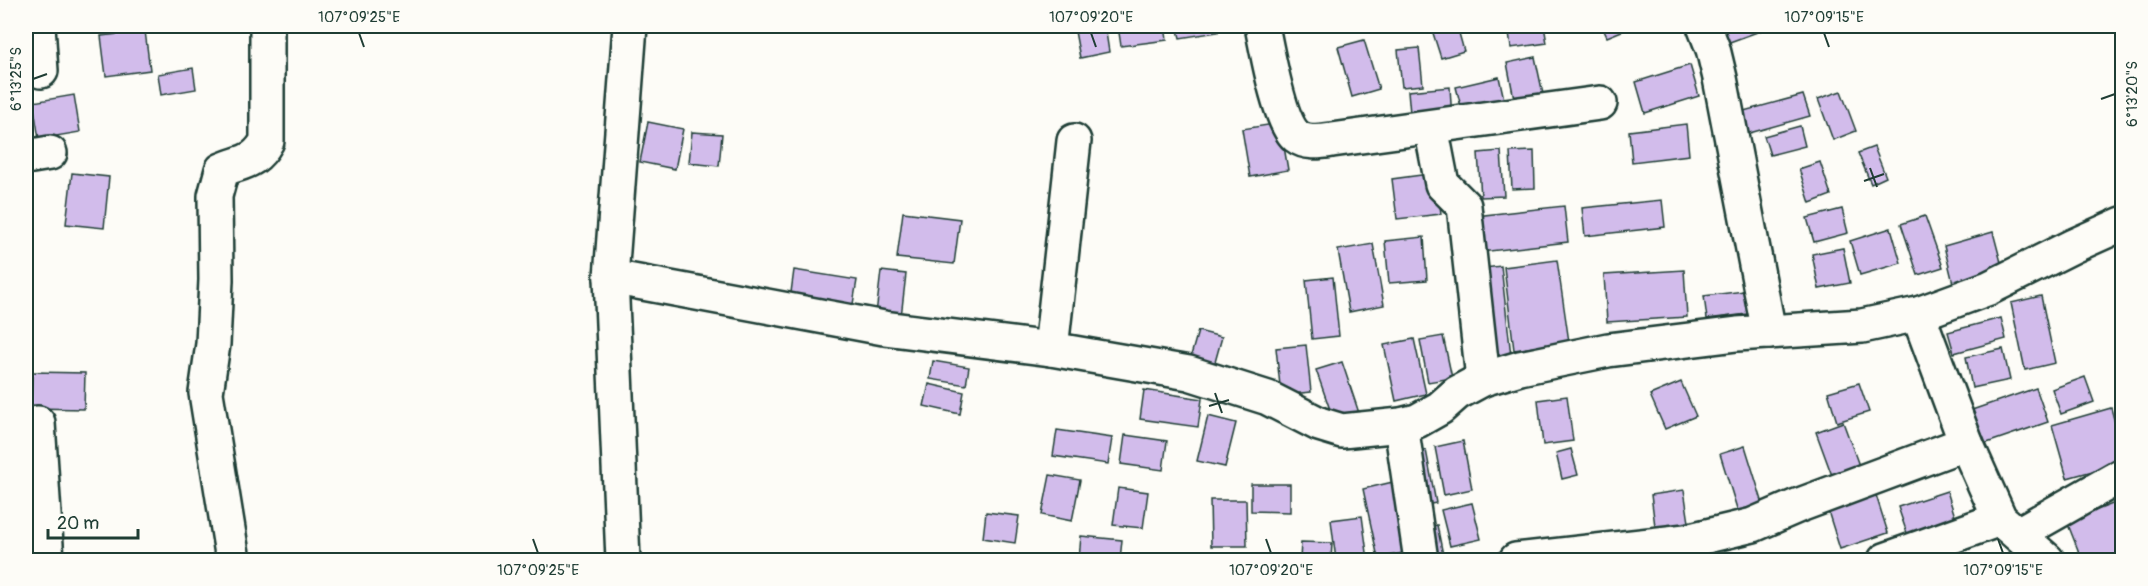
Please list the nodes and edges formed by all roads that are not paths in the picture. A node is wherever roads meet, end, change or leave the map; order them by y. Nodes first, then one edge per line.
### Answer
1 (38, 26) edge
2 (267, 26) edge
3 (630, 26) edge
4 (1262, 26) edge
5 (1704, 26) edge
6 (41, 71) dead end
7 (1600, 103) dead end
8 (1431, 127) junction
9 (1074, 141) dead end
10 (2122, 224) edge
11 (611, 277) junction
12 (1918, 314) junction
13 (1768, 332) junction
14 (1051, 349) junction
15 (1483, 380) junction
16 (38, 423) dead end
17 (1401, 425) junction
18 (1966, 443) junction
19 (2122, 475) edge
20 (2009, 526) junction
21 (47, 561) edge
22 (233, 561) edge
23 (624, 561) edge
24 (1421, 561) edge
25 (1516, 561) edge
26 (1885, 561) edge
27 (2047, 561) edge

1 - 6 street
2 - 22 street
3 - 11 street
4 - 8 street
5 - 13 street
7 - 8 street
8 - 15 street
9 - 14 street
10 - 12 street
11 - 14 street
11 - 23 street
12 - 13 street
12 - 18 street
13 - 15 street
14 - 17 street
15 - 17 street
16 - 21 street
17 - 24 street
18 - 20 street
18 - 25 street
19 - 20 street
20 - 26 street
20 - 27 street

